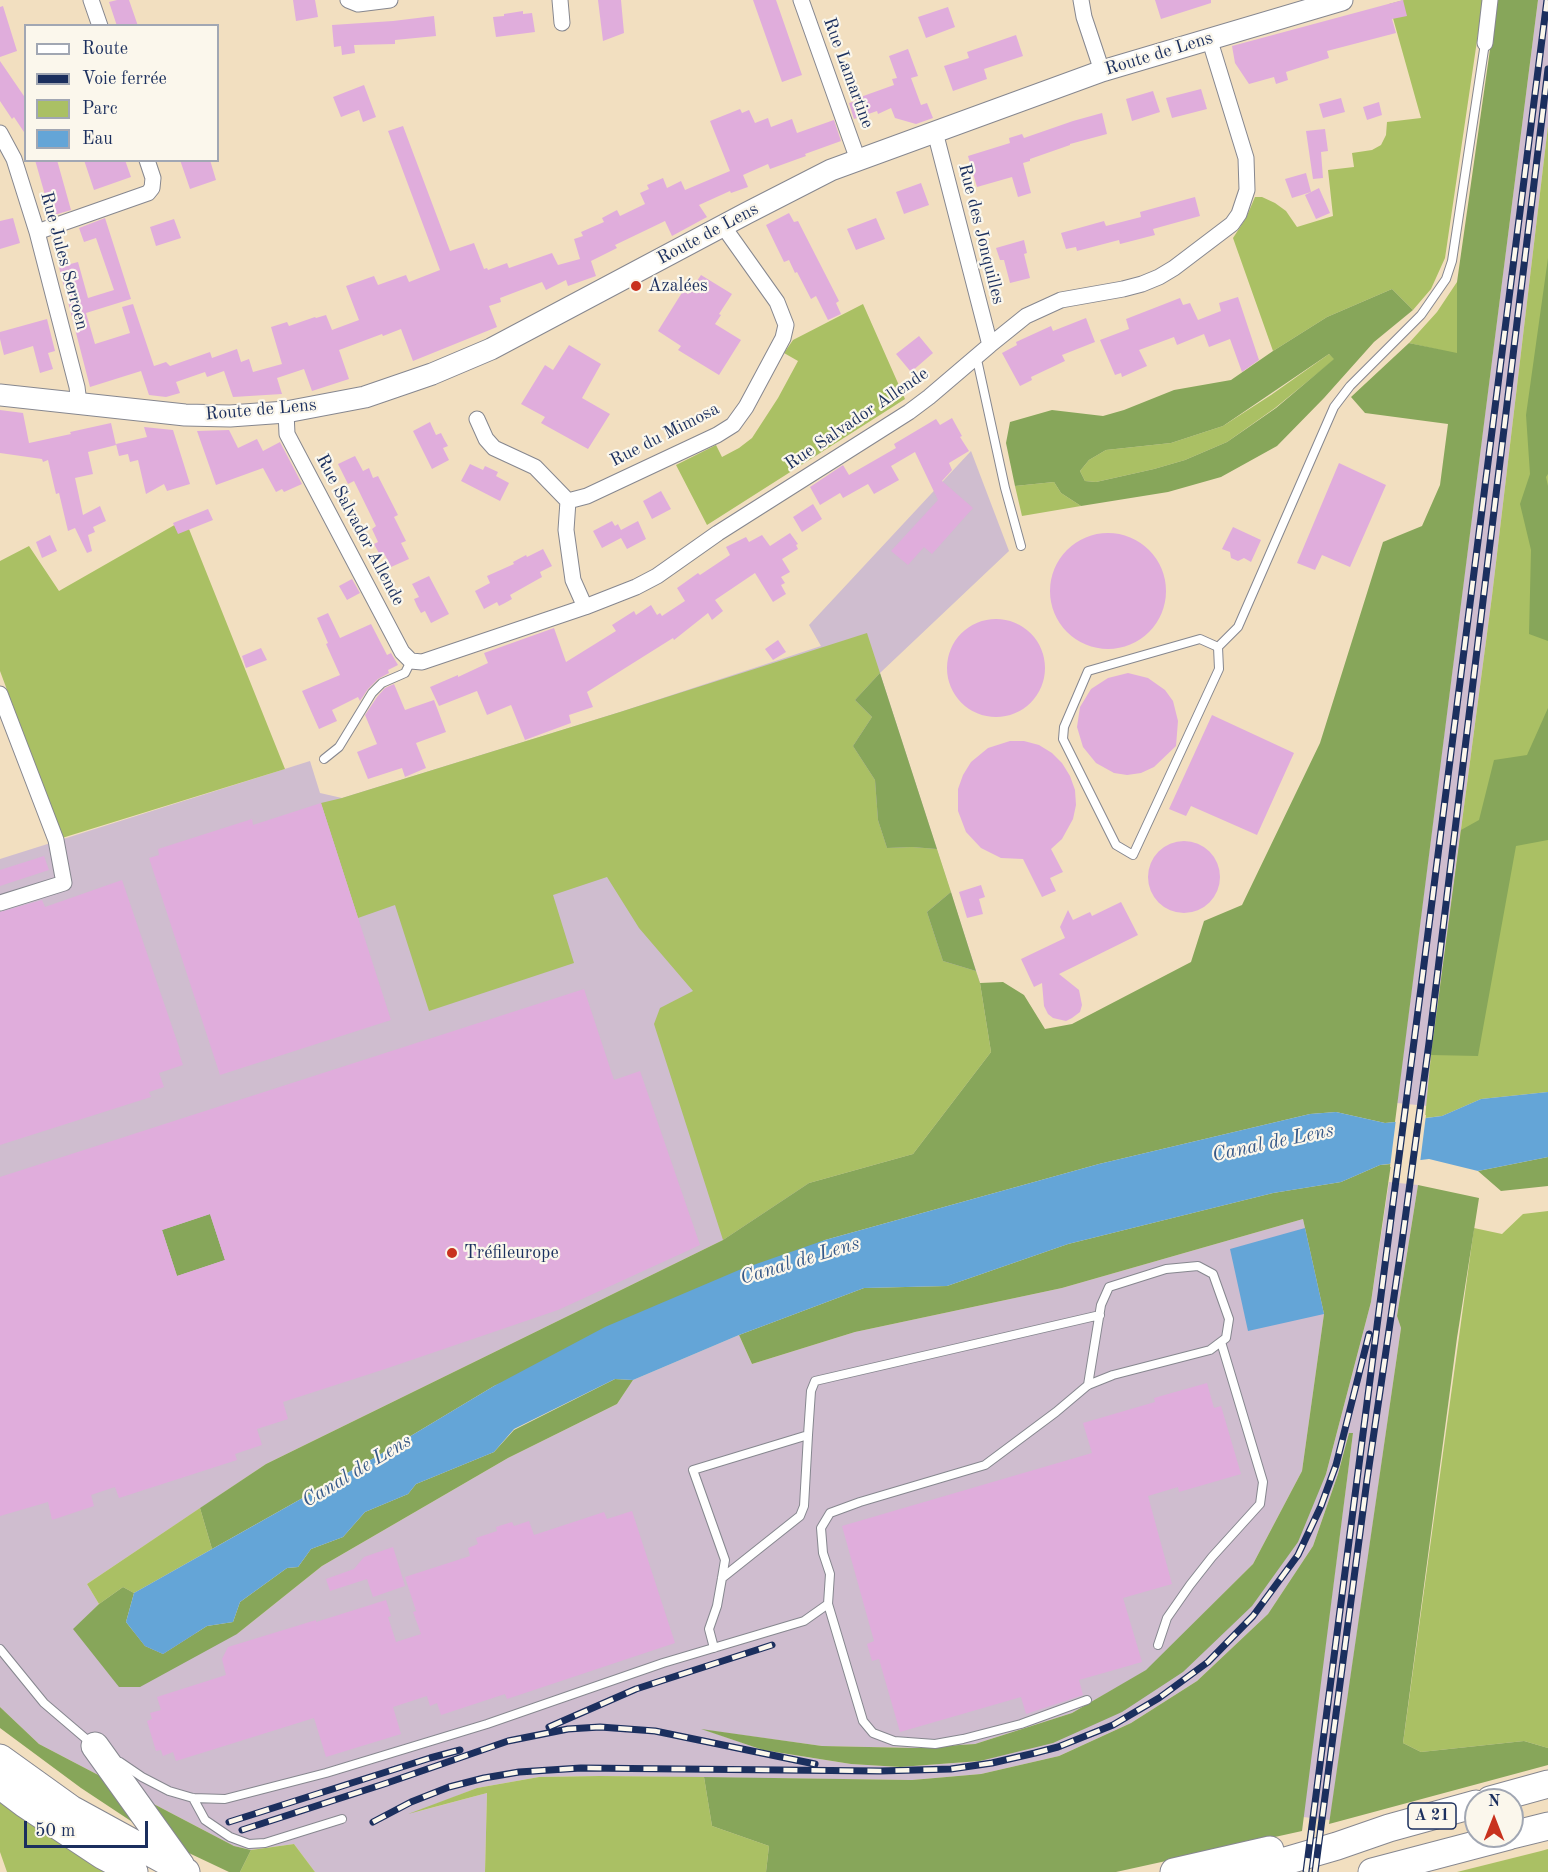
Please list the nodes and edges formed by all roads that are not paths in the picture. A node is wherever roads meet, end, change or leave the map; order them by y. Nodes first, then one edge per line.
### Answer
1 (91, 0) edge
2 (348, 0) edge
3 (390, 0) edge
4 (560, 0) edge
5 (801, 0) edge
6 (1081, 0) edge
7 (1342, 0) edge
8 (1490, 0) edge
9 (562, 23) dead end
10 (99, 24) edge
11 (1209, 38) junction
12 (1485, 43) joint
13 (1102, 71) junction
14 (935, 132) junction
15 (0, 133) edge
16 (858, 160) junction
17 (148, 162) edge
18 (723, 226) junction
19 (37, 232) junction
20 (990, 345) junction
21 (974, 358) junction
22 (0, 395) edge
23 (79, 403) junction
24 (286, 412) junction
25 (477, 419) dead end
26 (568, 501) junction
27 (1021, 546) dead end
28 (585, 607) junction
29 (1218, 647) junction
30 (411, 661) junction
31 (0, 694) edge
32 (324, 759) dead end
33 (0, 903) edge
34 (1100, 1315) junction
35 (1221, 1342) junction
36 (1088, 1385) junction
37 (808, 1435) junction
38 (722, 1578) junction
39 (828, 1604) junction
40 (1158, 1645) dead end
41 (714, 1648) junction
42 (0, 1649) edge
43 (1087, 1700) dead end
44 (95, 1746) junction
45 (0, 1758) edge
46 (1548, 1784) edge
47 (0, 1785) edge
48 (1524, 1791) edge
49 (193, 1798) junction
50 (1464, 1807) edge
51 (342, 1819) dead end
52 (1548, 1826) edge
53 (1389, 1828) junction
54 (1524, 1832) edge
55 (1464, 1848) edge
56 (134, 1872) edge
57 (185, 1872) edge
58 (1174, 1872) edge
59 (1248, 1872) edge
60 (1372, 1872) edge

1 - 10 street
2 - 3 street
4 - 9 street
5 - 16 street, Rue Lamartine
6 - 13 street
7 - 11 street, Route de Lens
8 - 12 street
11 - 13 street, Route de Lens
11 - 20 street, Rue Salvador Allende
12 - 29 lane
13 - 14 street, Route de Lens
14 - 16 street, Route de Lens
14 - 20 street, Rue des Jonquilles
15 - 19 street, Rue Jules Serroen
16 - 18 street, Route de Lens
17 - 19 street
18 - 24 street, Route de Lens
18 - 26 street, Rue du Mimosa
19 - 23 street, Rue Jules Serroen
20 - 21 street, Rue Salvador Allende
21 - 27 lane
21 - 28 street, Rue Salvador Allende
22 - 23 street, Route de Lens
23 - 24 street, Route de Lens
24 - 30 street, Rue Salvador Allende
25 - 26 street
26 - 28 street
28 - 30 street, Rue Salvador Allende
29 - 29 lane
30 - 32 lane
31 - 33 street
34 - 35 lane
34 - 36 lane
34 - 37 lane
35 - 36 lane
35 - 40 lane
36 - 39 lane
37 - 38 lane
37 - 38 lane
38 - 41 lane
39 - 41 lane
39 - 43 lane
41 - 49 lane
42 - 44 lane
44 - 49 lane
44 - 57 highway
45 - 57 highway
46 - 48 highway
47 - 56 highway
49 - 51 lane
50 - 53 highway, A 21
52 - 54 highway, A 21
53 - 58 highway
53 - 59 highway, A 21
55 - 60 highway, A 21

